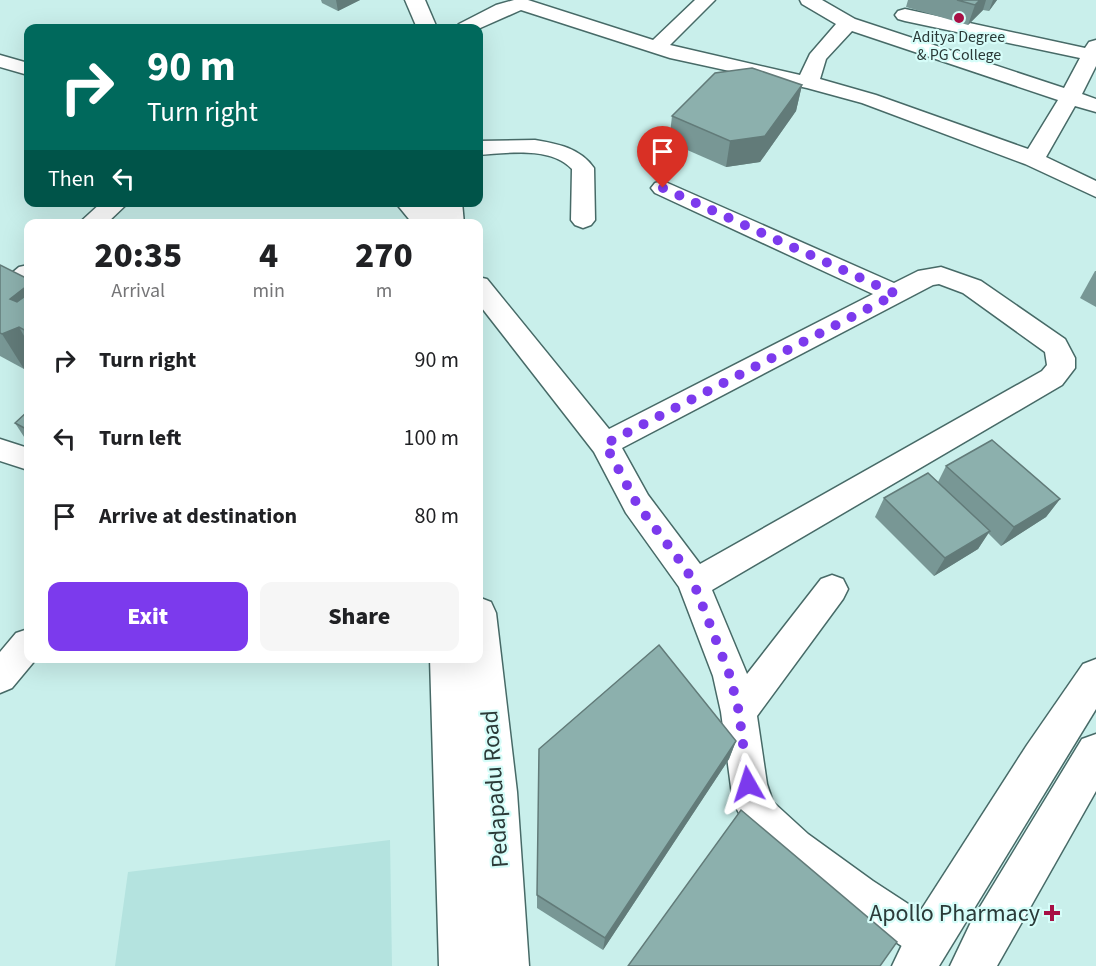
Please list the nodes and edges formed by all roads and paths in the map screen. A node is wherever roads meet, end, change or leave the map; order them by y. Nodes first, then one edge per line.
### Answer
1 (397, 0) edge
2 (415, 0) edge
3 (706, 0) edge
4 (809, 0) edge
5 (537, 3) edge
6 (904, 15) dead end
7 (848, 23) junction
8 (407, 24) edge
9 (425, 24) edge
10 (474, 24) edge
11 (657, 47) junction
12 (1095, 52) edge
13 (0, 61) edge
14 (24, 68) edge
15 (810, 83) junction
16 (1070, 98) junction
17 (1096, 106) edge
18 (483, 148) edge
19 (1033, 159) junction
20 (663, 188) dead end
21 (1096, 190) edge
22 (112, 207) edge
23 (411, 207) edge
24 (96, 219) edge
25 (422, 219) edge
26 (583, 220) dead end
27 (24, 276) edge
28 (483, 291) edge
29 (896, 294) junction
30 (0, 297) edge
31 (605, 444) junction
32 (0, 450) edge
33 (24, 458) edge
34 (694, 584) junction
35 (832, 590) dead end
36 (24, 649) edge
37 (483, 660) edge
38 (449, 663) edge
39 (0, 676) edge
40 (1096, 676) edge
41 (739, 712) junction
42 (1096, 753) edge
43 (921, 953) edge
44 (462, 966) edge
45 (506, 966) edge
46 (973, 966) edge

1 - 8 main road
2 - 9 main road
3 - 11 street
4 - 7 street
5 - 10 street
5 - 11 street
6 - 12 street
7 - 15 street
7 - 16 street
11 - 15 street
12 - 16 street
13 - 14 street
15 - 19 street
16 - 17 street
16 - 19 street
18 - 26 street
19 - 21 street
20 - 29 street
22 - 24 street
23 - 25 street
27 - 30 street
28 - 31 street
29 - 31 street
29 - 34 street
31 - 34 street
32 - 33 street
34 - 41 street
35 - 41 street
36 - 39 street
37 - 45 main road, Pedapadu Road
38 - 44 main road
40 - 43 main road
41 - 43 street
42 - 46 main road

